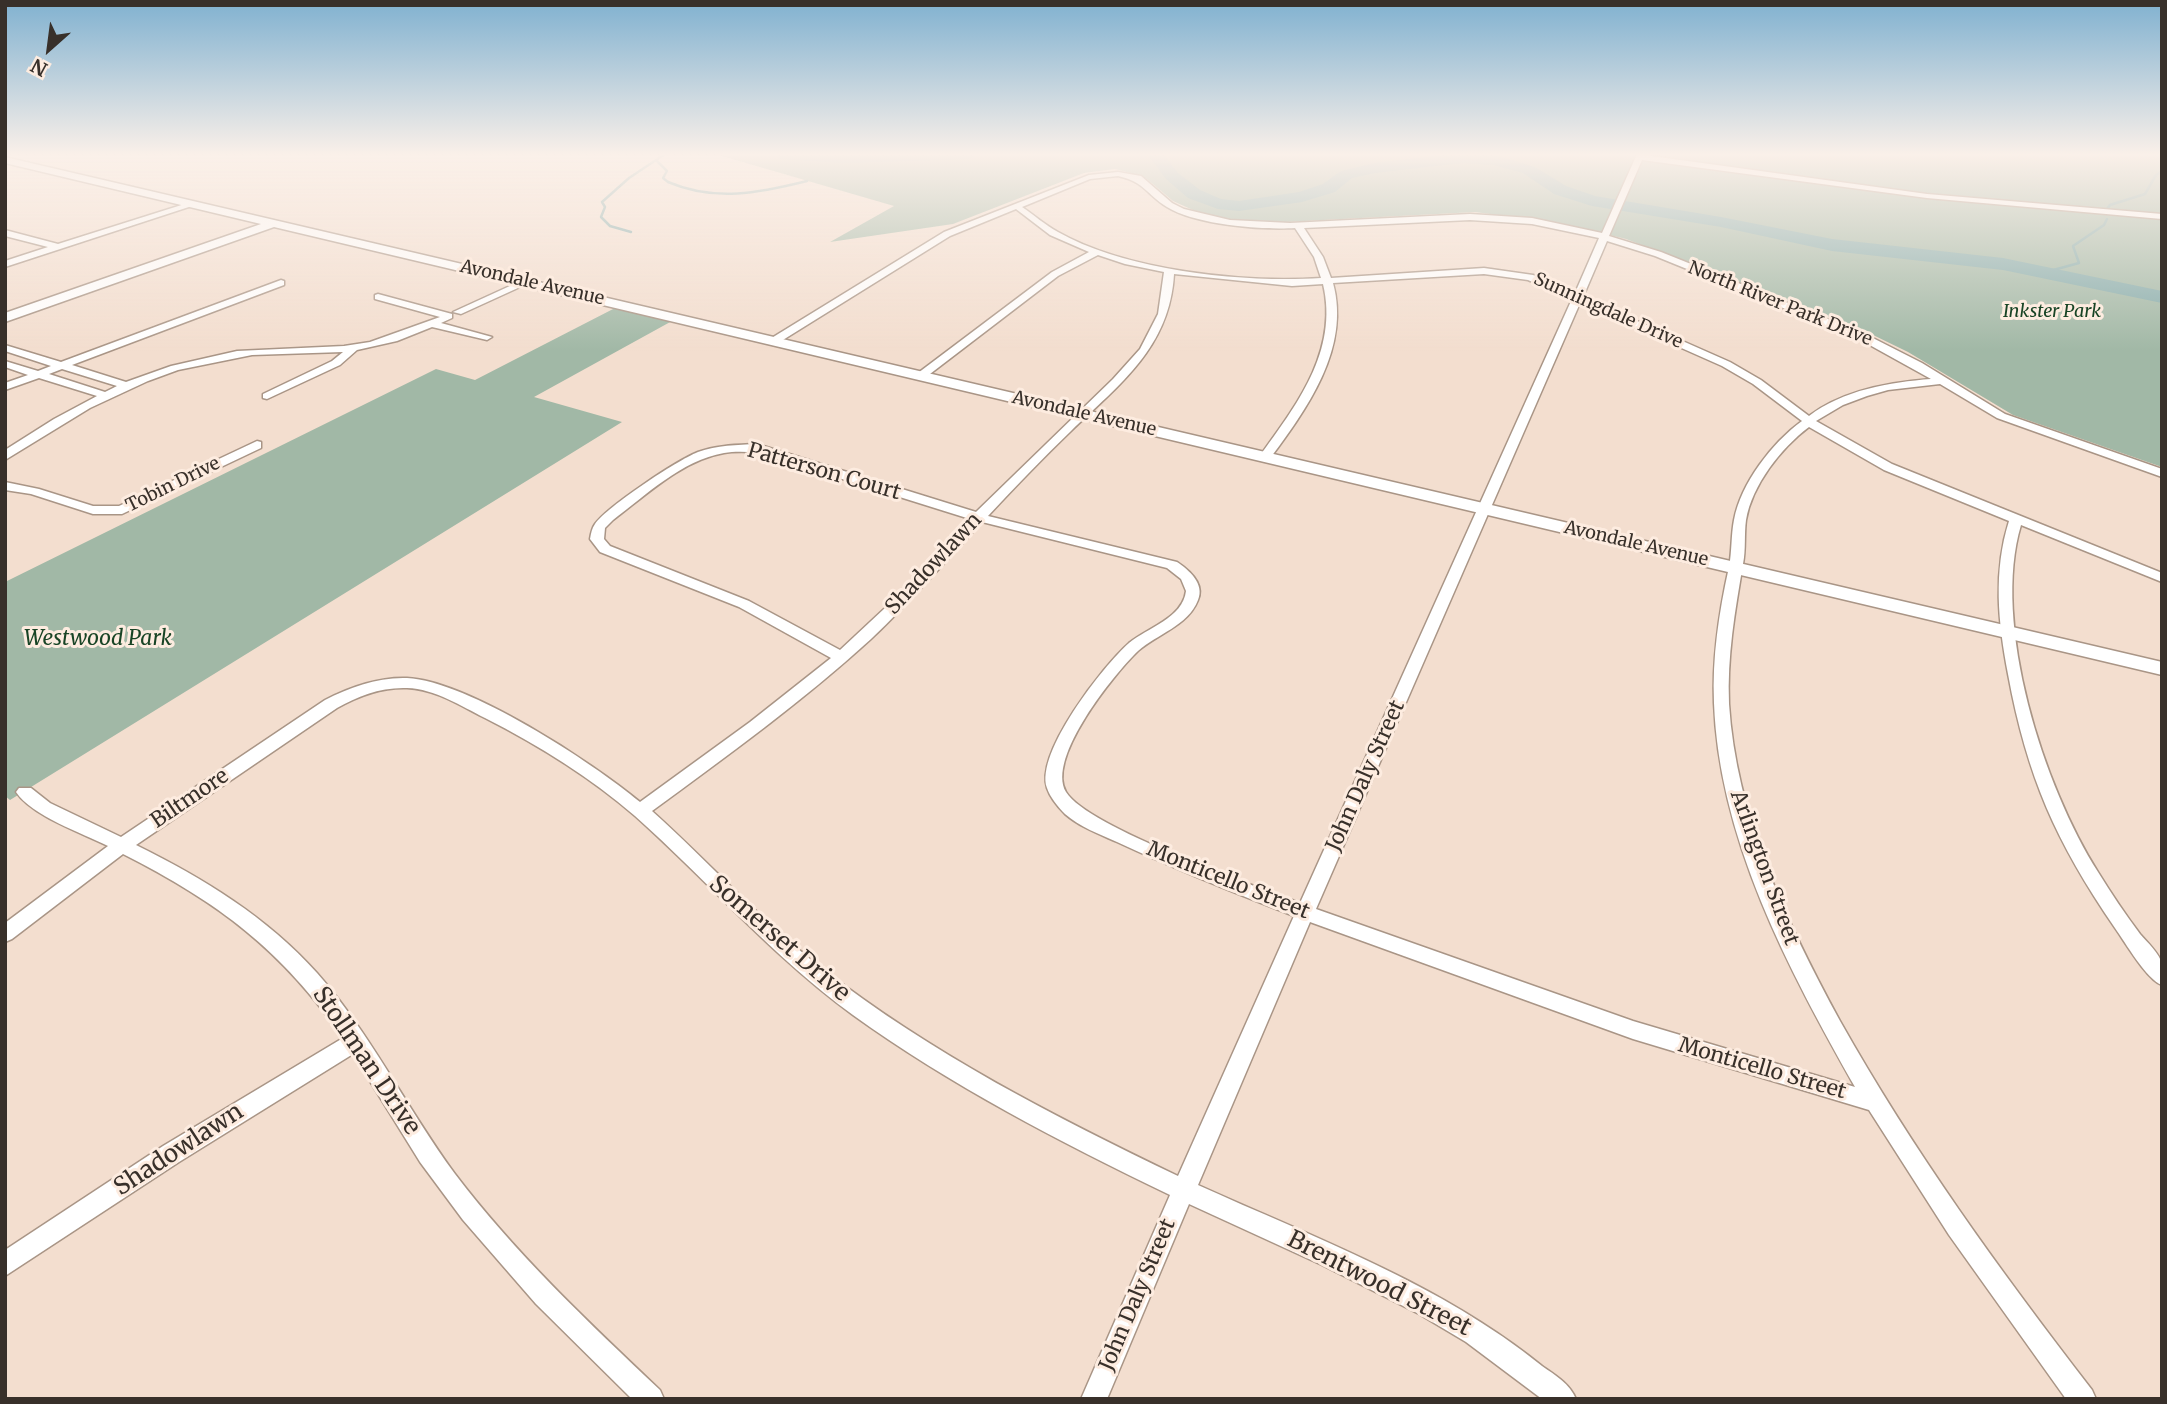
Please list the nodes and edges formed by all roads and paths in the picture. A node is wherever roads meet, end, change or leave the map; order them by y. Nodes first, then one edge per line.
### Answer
1 (145, 220) edge
2 (265, 220) edge
3 (982, 220) edge
4 (1035, 220) edge
5 (1216, 220) edge
6 (1385, 220) edge
7 (1507, 220) edge
8 (1612, 220) edge
9 (276, 222) junction
10 (1298, 226) junction
11 (5, 233) edge
12 (1604, 237) junction
13 (58, 247) junction
14 (1096, 253) junction
15 (5, 264) edge
16 (1169, 272) junction
17 (526, 282) junction
18 (1328, 282) junction
19 (281, 283) dead end
20 (379, 297) dead end
21 (1579, 298) junction
22 (458, 312) dead end
23 (5, 318) edge
24 (432, 324) junction
25 (487, 337) dead end
26 (775, 341) junction
27 (355, 347) junction
28 (5, 348) edge
29 (5, 364) edge
30 (61, 366) junction
31 (39, 374) junction
32 (922, 375) junction
33 (1942, 381) junction
34 (127, 386) junction
35 (5, 387) edge
36 (105, 395) junction
37 (267, 396) dead end
38 (1083, 414) junction
39 (1807, 421) junction
40 (257, 445) dead end
41 (5, 456) edge
42 (1265, 457) junction
43 (2162, 473) edge
44 (5, 485) edge
45 (1486, 509) junction
46 (978, 517) junction
47 (2016, 520) junction
48 (1736, 568) junction
49 (2162, 578) edge
50 (2009, 633) junction
51 (841, 657) junction
52 (2162, 669) edge
53 (386, 684) joint
54 (25, 792) dead end
55 (640, 811) junction
56 (121, 846) junction
57 (1304, 912) junction
58 (5, 934) edge
59 (2162, 977) edge
60 (356, 1041) junction
61 (1875, 1102) junction
62 (1182, 1190) junction
63 (5, 1264) edge
64 (651, 1399) edge
65 (1094, 1399) edge
66 (1563, 1399) edge
67 (2083, 1399) edge

1 - 13 street
2 - 9 street, Avondale Avenue
3 - 26 street
4 - 14 street, Sunningdale Drive
5 - 10 street, North River Park Drive
6 - 10 street, North River Park Drive
7 - 12 street, North River Park Drive
8 - 12 street, John Daly Street
9 - 17 street, Avondale Avenue
9 - 23 street
10 - 18 street
11 - 13 street
12 - 21 street, John Daly Street
12 - 33 street, North River Park Drive
13 - 15 street
14 - 16 street, Sunningdale Drive
14 - 32 street
16 - 18 street, Sunningdale Drive
16 - 38 street, Shadowlawn
17 - 22 street
17 - 26 street, Avondale Avenue
18 - 21 street, Sunningdale Drive
18 - 42 street
19 - 30 street
20 - 24 street
21 - 39 street, Sunningdale Drive
21 - 45 street, John Daly Street
24 - 25 street
24 - 27 street
26 - 32 street, Avondale Avenue
27 - 34 street
27 - 37 street
28 - 30 street
29 - 31 street
30 - 31 street
30 - 34 street
31 - 35 street
31 - 36 street
32 - 38 street, Avondale Avenue
33 - 39 street, Arlington Street
33 - 43 street, North River Park Drive
34 - 36 street
36 - 41 street
38 - 42 street, Avondale Avenue
38 - 46 street, Shadowlawn
39 - 47 street, Sunningdale Drive
39 - 48 street, Arlington Street
40 - 44 street, Tobin Drive
42 - 45 street, Avondale Avenue
45 - 48 street, Avondale Avenue
45 - 57 street, John Daly Street
46 - 51 street, Shadowlawn
46 - 51 street, Patterson Court
46 - 57 street, Monticello Street
47 - 49 street, Sunningdale Drive
47 - 50 street
48 - 50 street, Avondale Avenue
48 - 61 street, Arlington Street
50 - 52 street, Avondale Avenue
50 - 59 street
51 - 55 street, Shadowlawn
53 - 55 street, Somerset Drive
53 - 56 street, Biltmore
54 - 56 street, Stollman Drive
55 - 62 street, Somerset Drive
56 - 58 street, Biltmore
56 - 60 street, Stollman Drive
57 - 61 street, Monticello Street
57 - 62 street, John Daly Street
60 - 63 street, Shadowlawn
60 - 64 street, Stollman Drive
61 - 67 street, Arlington Street
62 - 65 street, John Daly Street
62 - 66 street, Brentwood Street

